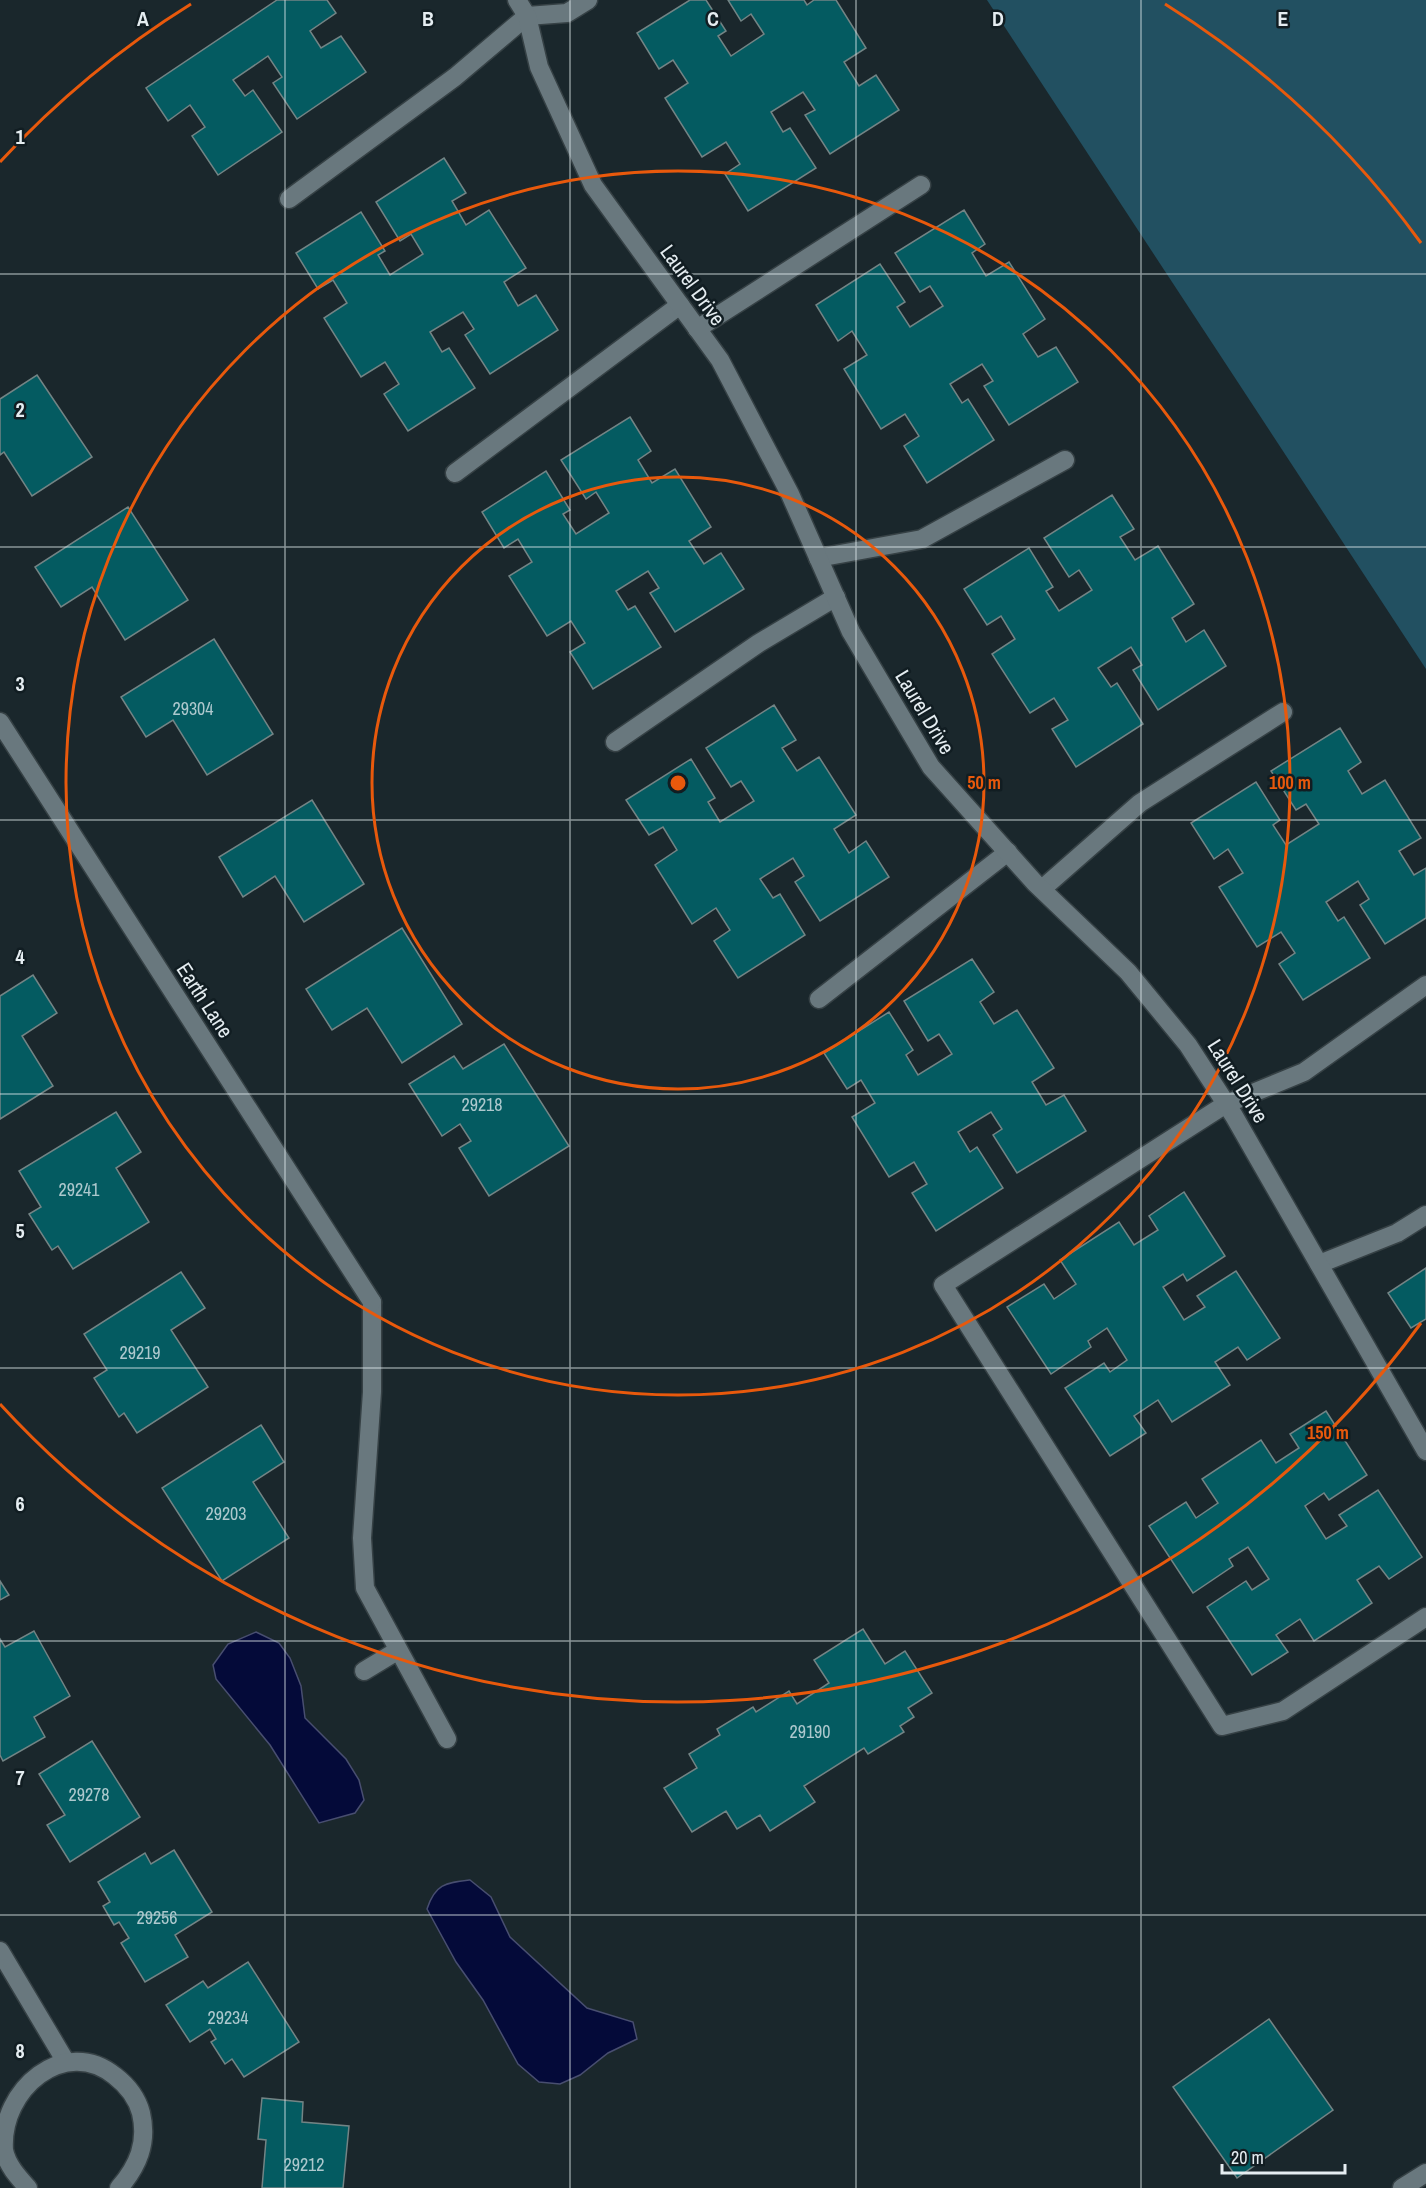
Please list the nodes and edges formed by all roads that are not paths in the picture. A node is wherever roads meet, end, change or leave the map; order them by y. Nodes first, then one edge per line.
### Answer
1 (517, 0) edge
2 (588, 0) edge
3 (527, 16) junction
4 (921, 185) dead end
5 (288, 199) dead end
6 (680, 305) junction
7 (697, 329) junction
8 (1065, 460) dead end
9 (455, 473) dead end
10 (818, 558) junction
11 (836, 597) junction
12 (1283, 712) dead end
13 (0, 722) edge
14 (615, 742) dead end
15 (1008, 852) junction
16 (1042, 889) junction
17 (1426, 986) edge
18 (819, 999) dead end
19 (1226, 1104) junction
20 (1426, 1215) edge
21 (1319, 1264) junction
22 (1426, 1451) edge
23 (1426, 1617) edge
24 (398, 1652) junction
25 (364, 1671) dead end
26 (447, 1739) dead end
27 (0, 1951) edge
28 (66, 2062) junction
29 (1426, 2173) edge
30 (28, 2188) edge
31 (119, 2188) edge
32 (1402, 2188) edge

1 - 3 street, Laurel Drive
2 - 3 street
3 - 5 street
3 - 6 street, Laurel Drive
4 - 7 street
6 - 7 street, Laurel Drive
6 - 9 street
7 - 10 street, Laurel Drive
8 - 10 street
10 - 11 street, Laurel Drive
11 - 14 street
11 - 15 street, Laurel Drive
12 - 16 street
13 - 24 street, Earth Lane
15 - 16 street, Laurel Drive
15 - 18 street
16 - 19 street, Laurel Drive
17 - 19 street
19 - 21 street, Laurel Drive
19 - 23 street
20 - 21 street
21 - 22 street, Laurel Drive
24 - 25 street
24 - 26 street
27 - 28 street
28 - 30 street
28 - 31 street
29 - 32 street

